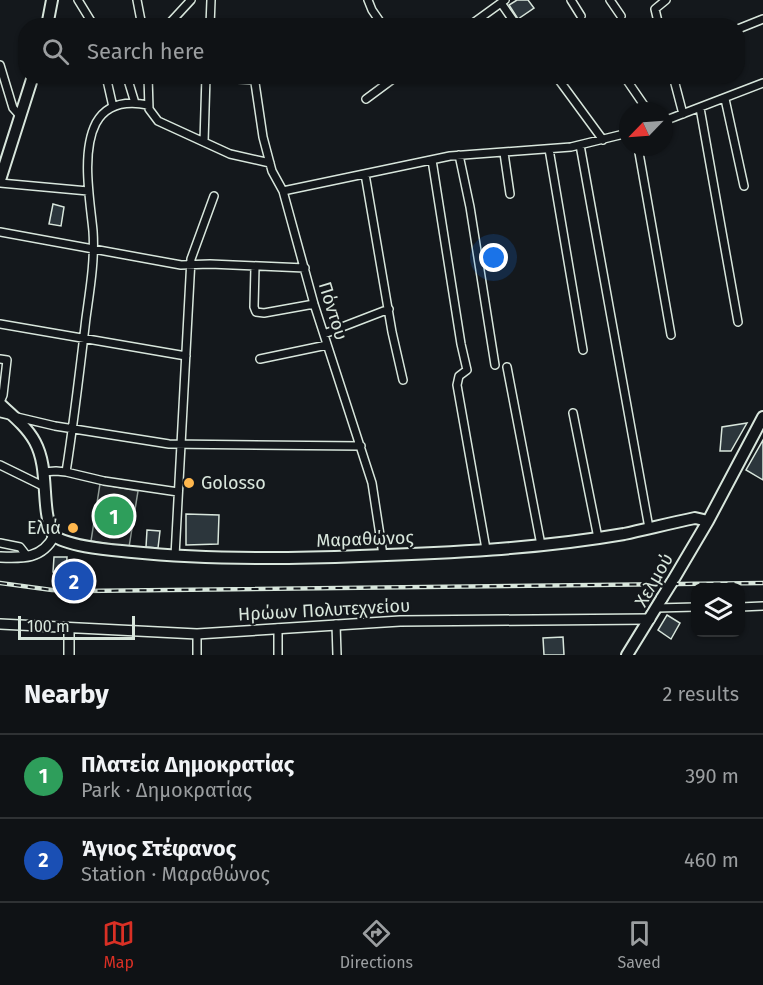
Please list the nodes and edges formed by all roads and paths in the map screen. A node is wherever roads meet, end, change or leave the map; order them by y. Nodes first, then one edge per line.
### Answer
1 (52, 0) edge
2 (78, 0) edge
3 (137, 0) edge
4 (191, 0) edge
5 (211, 0) edge
6 (368, 0) edge
7 (571, 0) edge
8 (610, 0) edge
9 (666, 0) edge
10 (503, 2) edge
11 (581, 16) dead end
12 (621, 16) dead end
13 (49, 18) edge
14 (89, 18) edge
15 (140, 18) edge
16 (174, 18) edge
17 (210, 18) edge
18 (377, 18) edge
19 (480, 18) edge
20 (512, 18) edge
21 (657, 18) edge
22 (763, 19) edge
23 (745, 26) edge
24 (0, 65) edge
25 (763, 83) edge
26 (31, 84) edge
27 (108, 84) edge
28 (129, 84) edge
29 (148, 84) edge
30 (205, 84) edge
31 (256, 84) edge
32 (386, 84) edge
33 (562, 84) edge
34 (629, 84) edge
35 (675, 84) edge
36 (366, 99) dead end
37 (724, 99) junction
38 (642, 102) edge
39 (135, 103) junction
40 (148, 105) junction
41 (113, 107) junction
42 (700, 108) junction
43 (683, 114) junction
44 (21, 117) junction
45 (673, 118) edge
46 (619, 136) edge
47 (603, 140) junction
48 (204, 142) junction
49 (580, 145) junction
50 (549, 149) junction
51 (504, 153) junction
52 (459, 155) junction
53 (640, 156) edge
54 (432, 160) junction
55 (270, 163) junction
56 (364, 174) junction
57 (0, 181) edge
58 (744, 186) dead end
59 (88, 190) junction
60 (283, 191) junction
61 (510, 194) dead end
62 (213, 196) dead end
63 (0, 232) edge
64 (94, 250) junction
65 (191, 264) junction
66 (255, 267) junction
67 (305, 268) junction
68 (314, 304) junction
69 (389, 309) junction
70 (738, 322) dead end
71 (0, 324) edge
72 (324, 334) junction
73 (671, 335) dead end
74 (84, 338) junction
75 (327, 345) junction
76 (582, 350) dead end
77 (186, 356) junction
78 (0, 359) edge
79 (260, 359) dead end
80 (495, 365) dead end
81 (507, 368) dead end
82 (403, 380) dead end
83 (0, 403) edge
84 (573, 412) dead end
85 (5, 414) edge
86 (763, 417) edge
87 (73, 429) junction
88 (181, 445) junction
89 (361, 447) junction
90 (0, 465) edge
91 (43, 472) junction
92 (66, 472) junction
93 (45, 487) junction
94 (178, 492) junction
95 (708, 521) junction
96 (649, 528) junction
97 (54, 536) junction
98 (598, 538) junction
99 (0, 543) edge
100 (541, 545) junction
101 (486, 549) junction
102 (383, 555) junction
103 (27, 556) junction
104 (175, 556) junction
105 (0, 557) edge
106 (659, 603) junction
107 (691, 606) edge
108 (763, 606) edge
109 (745, 607) edge
110 (650, 619) junction
111 (0, 624) edge
112 (336, 624) junction
113 (69, 628) junction
114 (278, 628) junction
115 (196, 634) junction
116 (69, 655) edge
117 (197, 655) edge
118 (278, 655) edge
119 (337, 655) edge
120 (627, 655) edge

1 - 13 main road
2 - 14 street
3 - 15 street
4 - 16 street
5 - 17 street
6 - 18 street
7 - 11 street
8 - 12 street
9 - 21 street
10 - 19 street
10 - 20 street
22 - 23 street
24 - 44 street
25 - 37 street
26 - 44 main road
27 - 41 street
28 - 39 street
29 - 40 street
30 - 48 street
31 - 55 street, Πόντου
32 - 36 street
33 - 47 street
34 - 38 street
35 - 43 street
37 - 42 street
37 - 58 street
39 - 40 street
39 - 41 street
40 - 48 street
41 - 59 street
42 - 43 street
42 - 70 street
43 - 45 street
44 - 57 main road
46 - 47 street
47 - 49 street
48 - 55 street
49 - 50 street
49 - 96 street
50 - 51 street
50 - 76 street
51 - 52 street
51 - 61 street
52 - 54 street
52 - 80 street
53 - 73 street
54 - 56 street
54 - 101 street
55 - 60 street, Πόντου
56 - 60 street
56 - 69 street
57 - 59 street
59 - 64 street
60 - 67 street, Πόντου
62 - 65 street
63 - 64 street
64 - 65 street
64 - 74 street
65 - 66 street
65 - 77 street
66 - 67 street
66 - 68 street
67 - 68 street, Πόντου
68 - 72 street, Πόντου
69 - 72 street
69 - 82 street
71 - 74 street
72 - 75 street, Πόντου
74 - 77 street
74 - 87 street
75 - 79 street
75 - 89 street, Πόντου
77 - 88 street
78 - 83 street
81 - 100 street
83 - 85 main road
84 - 98 street
85 - 87 street
85 - 91 main road
86 - 95 main road
87 - 88 street
87 - 92 street
88 - 89 street
88 - 94 street
89 - 102 street, Πόντου
90 - 93 street
91 - 92 street
91 - 93 main road
92 - 94 street
93 - 97 main road
94 - 104 street
95 - 96 main road, Μαραθώνος
95 - 106 main road, Χελμού, bridge
96 - 98 main road, Μαραθώνος
97 - 103 street
97 - 104 main road, Μαραθώνος
98 - 100 main road, Μαραθώνος
99 - 103 street
100 - 101 main road, Μαραθώνος
101 - 102 main road, Μαραθώνος
102 - 104 main road, Μαραθώνος
103 - 105 street
106 - 107 street
106 - 110 main road, Χελμού
108 - 109 street
110 - 112 street, Ηρώων Πολυτεχνείου
110 - 120 main road, Χελμού
111 - 113 street, Ηρώων Πολυτεχνείου
112 - 114 street, Ηρώων Πολυτεχνείου
112 - 119 street
113 - 115 street, Ηρώων Πολυτεχνείου
113 - 116 street
114 - 115 street, Ηρώων Πολυτεχνείου
114 - 118 street
115 - 117 street

